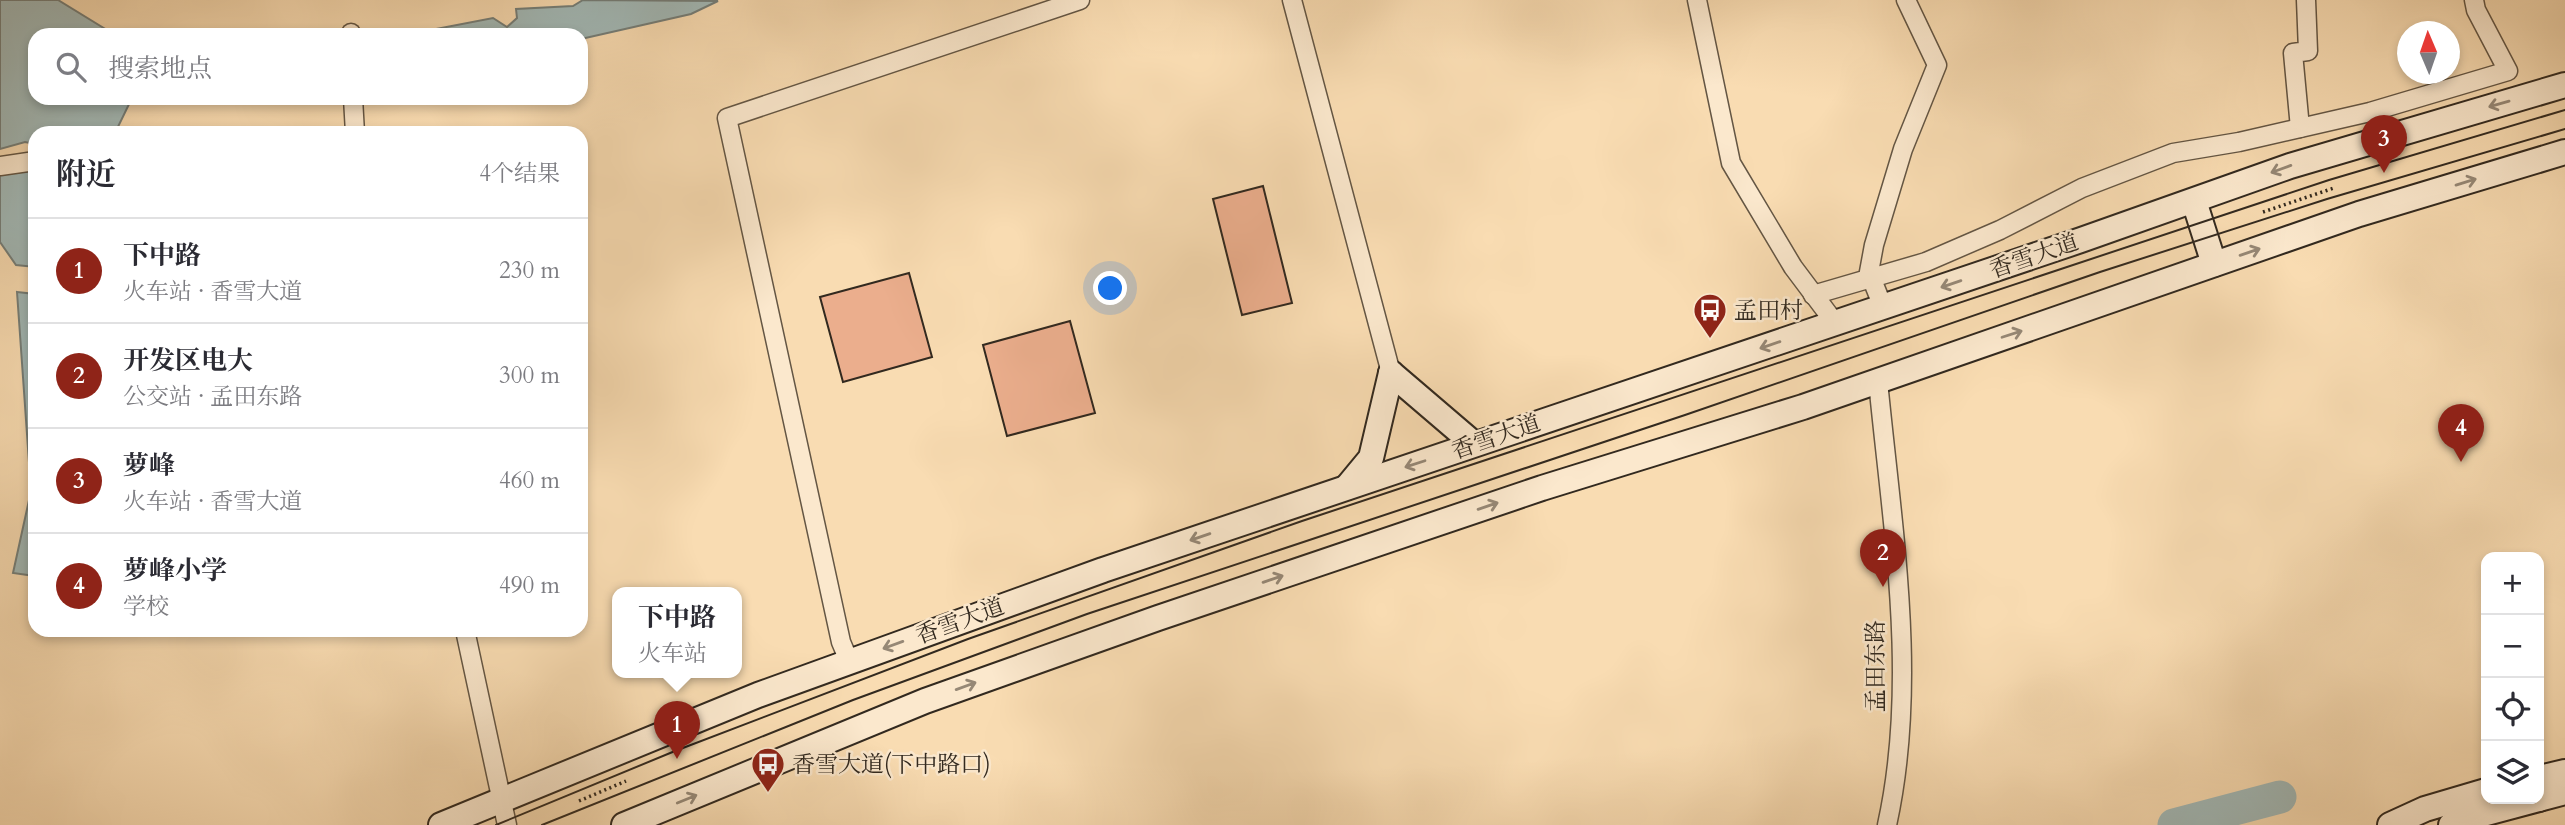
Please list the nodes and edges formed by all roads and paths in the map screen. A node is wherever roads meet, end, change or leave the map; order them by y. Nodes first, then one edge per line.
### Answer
1 (1080, 0) edge
2 (1292, 0) edge
3 (1698, 0) edge
4 (1906, 0) edge
5 (2306, 0) edge
6 (2474, 0) edge
7 (2565, 85) edge
8 (353, 105) edge
9 (355, 126) edge
10 (2300, 128) junction
11 (2565, 152) edge
12 (28, 162) edge
13 (0, 166) edge
14 (2334, 188) dead end
15 (2194, 201) junction
16 (2263, 212) dead end
17 (2214, 264) junction
18 (1871, 278) junction
19 (1813, 295) junction
20 (1883, 307) junction
21 (1835, 323) junction
22 (1391, 373) junction
23 (1878, 381) junction
24 (1474, 444) junction
25 (1346, 487) junction
26 (467, 637) edge
27 (849, 661) junction
28 (2565, 772) edge
29 (2544, 777) edge
30 (626, 781) dead end
31 (2481, 792) edge
32 (2565, 792) edge
33 (2544, 798) edge
34 (502, 799) junction
35 (579, 801) dead end
36 (2520, 804) edge
37 (441, 825) edge
38 (507, 825) edge
39 (624, 825) edge
40 (1888, 825) edge
41 (2390, 825) edge
42 (2451, 825) edge

1 - 27 street
2 - 22 street
3 - 19 street
4 - 18 street
5 - 10 street
6 - 10 street
7 -> 15 main road, 香雪大道
8 - 9 street
10 - 18 street
17 -> 11 main road
12 - 13 street
14 - 16 path
15 - 17 main road
15 -> 20 main road, 香雪大道
23 -> 17 main road
18 - 19 street
18 - 20 street
19 - 21 street
20 - 21 main road, 香雪大道
21 -> 24 main road, 香雪大道
22 - 24 main road
22 - 25 main road
39 -> 23 main road
23 - 40 street, 孟田东路
24 -> 25 main road, 香雪大道
25 -> 27 main road, 香雪大道
26 - 34 street
27 - 34 main road, 香雪大道
28 - 29 main road
30 - 35 path
31 - 41 main road
32 - 33 main road
34 - 37 main road, 香雪大道
34 - 38 street
36 - 42 main road

